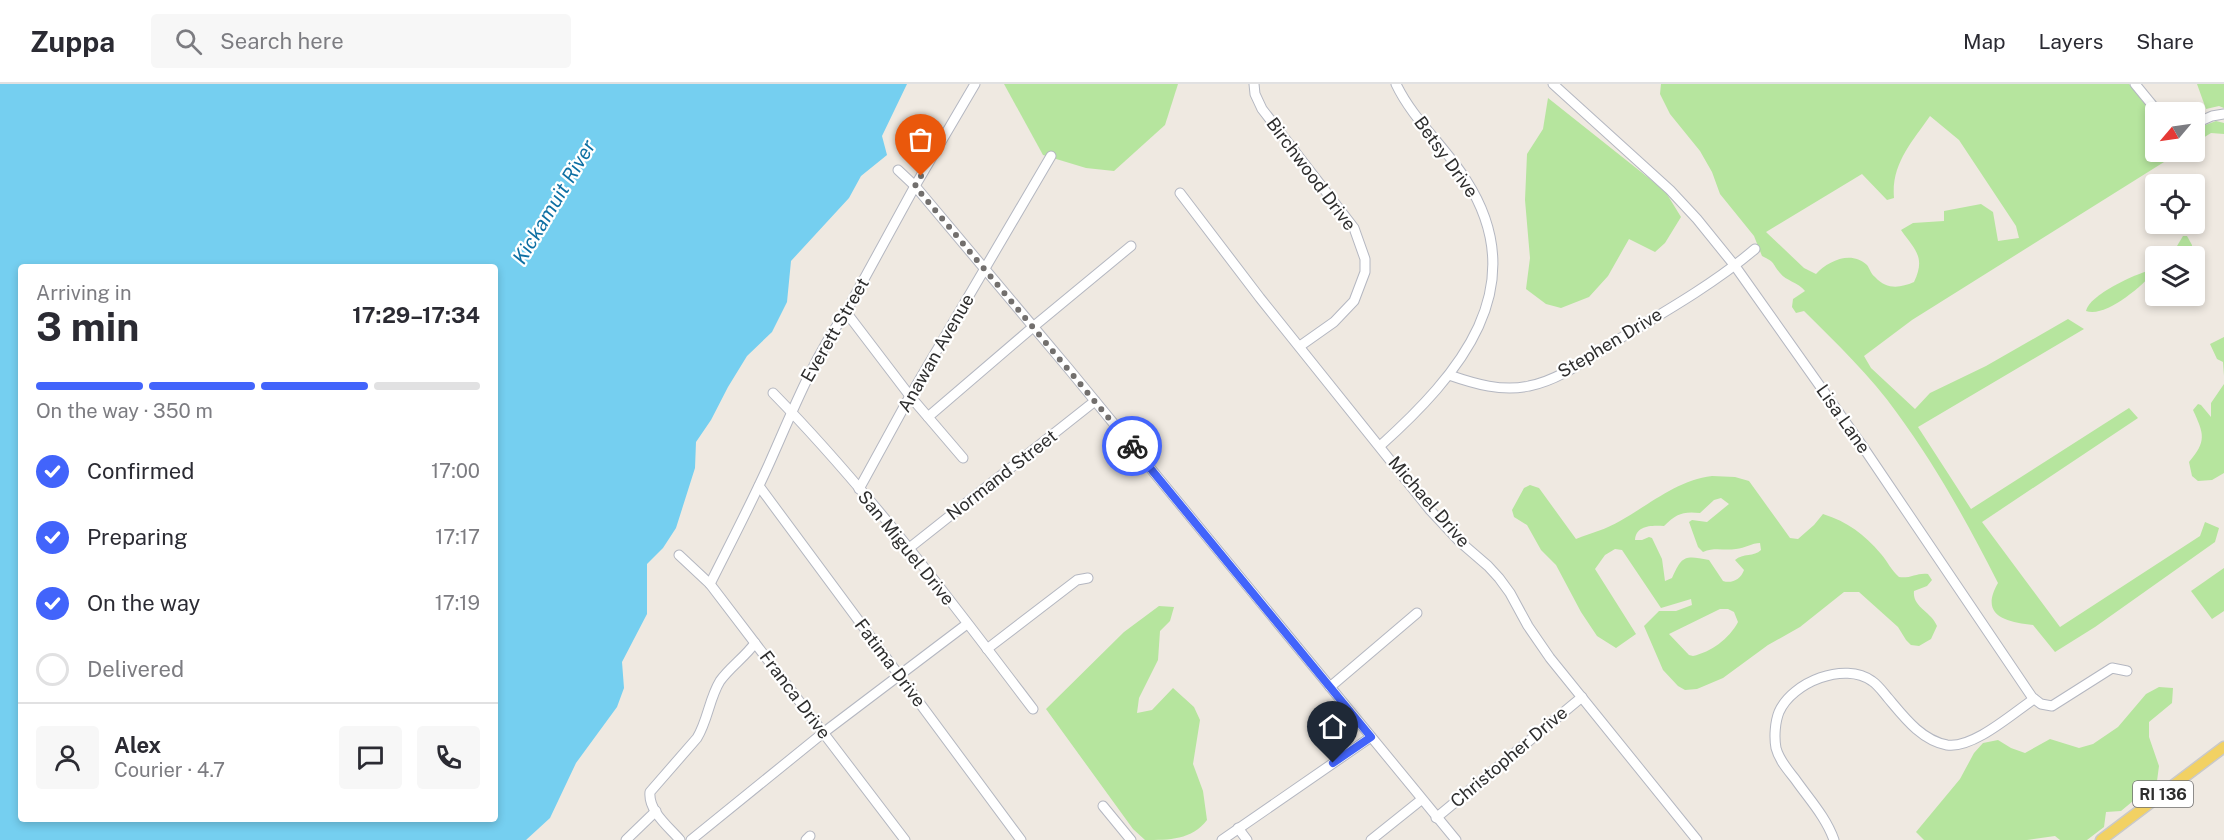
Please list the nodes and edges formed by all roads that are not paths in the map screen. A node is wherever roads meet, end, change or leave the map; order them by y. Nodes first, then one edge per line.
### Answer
1 (975, 84) edge
2 (1254, 84) edge
3 (1396, 84) edge
4 (1553, 84) edge
5 (2135, 84) edge
6 (2150, 102) edge
7 (2224, 114) edge
8 (2205, 119) edge
9 (1051, 156) dead end
10 (898, 170) dead end
11 (915, 186) junction
12 (1180, 193) dead end
13 (1131, 246) dead end
14 (1755, 249) dead end
15 (1735, 266) junction
16 (985, 268) junction
17 (846, 312) junction
18 (1033, 327) junction
19 (1300, 346) junction
20 (1449, 375) junction
21 (773, 393) dead end
22 (910, 396) junction
23 (1095, 401) junction
24 (791, 411) junction
25 (928, 417) junction
26 (1380, 446) junction
27 (963, 458) dead end
28 (759, 486) junction
29 (859, 489) junction
30 (908, 549) junction
31 (679, 555) dead end
32 (1088, 578) dead end
33 (710, 584) junction
34 (1417, 613) dead end
35 (967, 624) junction
36 (755, 643) junction
37 (987, 649) junction
38 (2127, 671) dead end
39 (899, 675) junction
40 (1330, 687) junction
41 (1582, 697) junction
42 (2034, 699) junction
43 (1033, 709) dead end
44 (823, 733) junction
45 (1371, 737) junction
46 (2224, 747) edge
47 (1421, 800) junction
48 (1103, 806) dead end
49 (656, 811) junction
50 (1436, 818) junction
51 (1238, 828) junction
52 (626, 840) edge
53 (680, 840) edge
54 (691, 840) edge
55 (905, 840) edge
56 (1021, 840) edge
57 (1131, 840) edge
58 (1222, 840) edge
59 (1247, 840) edge
60 (1371, 840) edge
61 (1456, 840) edge
62 (1697, 840) edge
63 (1834, 840) edge
64 (2101, 840) edge

1 - 11 street, Everett Street
2 - 19 street, Birchwood Drive
3 - 20 street, Betsy Drive
4 - 15 street, Lisa Lane
5 - 6 street
7 - 8 street
9 - 16 street, Anawan Avenue
10 - 11 street
11 - 16 street
11 - 17 street, Everett Street
12 - 19 street, Michael Drive
13 - 18 street
14 - 15 street, Stephen Drive
15 - 20 street, Stephen Drive
15 - 42 street, Lisa Lane
16 - 18 street
16 - 22 street, Anawan Avenue
17 - 22 street
17 - 24 street, Everett Street
18 - 23 street
18 - 25 street
19 - 26 street, Michael Drive
20 - 26 street, Betsy Drive
21 - 24 street, San Miguel Drive
22 - 25 street
22 - 29 street, Anawan Avenue
23 - 30 street, Normand Street
23 - 40 street
24 - 28 street, Everett Street
24 - 29 street, San Miguel Drive
25 - 27 street
26 - 41 street, Michael Drive
28 - 33 street, Everett Street
28 - 39 street, Fatima Drive
29 - 30 street, San Miguel Drive
30 - 35 street, San Miguel Drive
31 - 33 street, Franca Drive
32 - 37 street
33 - 36 street, Franca Drive
34 - 40 street
35 - 37 street, San Miguel Drive
35 - 39 street
36 - 44 street, Franca Drive
36 - 49 street
37 - 43 street, San Miguel Drive
38 - 42 street
39 - 44 street
39 - 56 street, Fatima Drive
40 - 45 street
41 - 50 street, Christopher Drive
41 - 62 street, Michael Drive
42 - 63 street
44 - 54 street
44 - 55 street, Franca Drive
45 - 47 street
45 - 51 street
46 - 64 main road, RI 136
47 - 50 street
47 - 60 street
48 - 57 street
49 - 52 street
49 - 53 street
50 - 61 street
51 - 58 street
51 - 59 street

